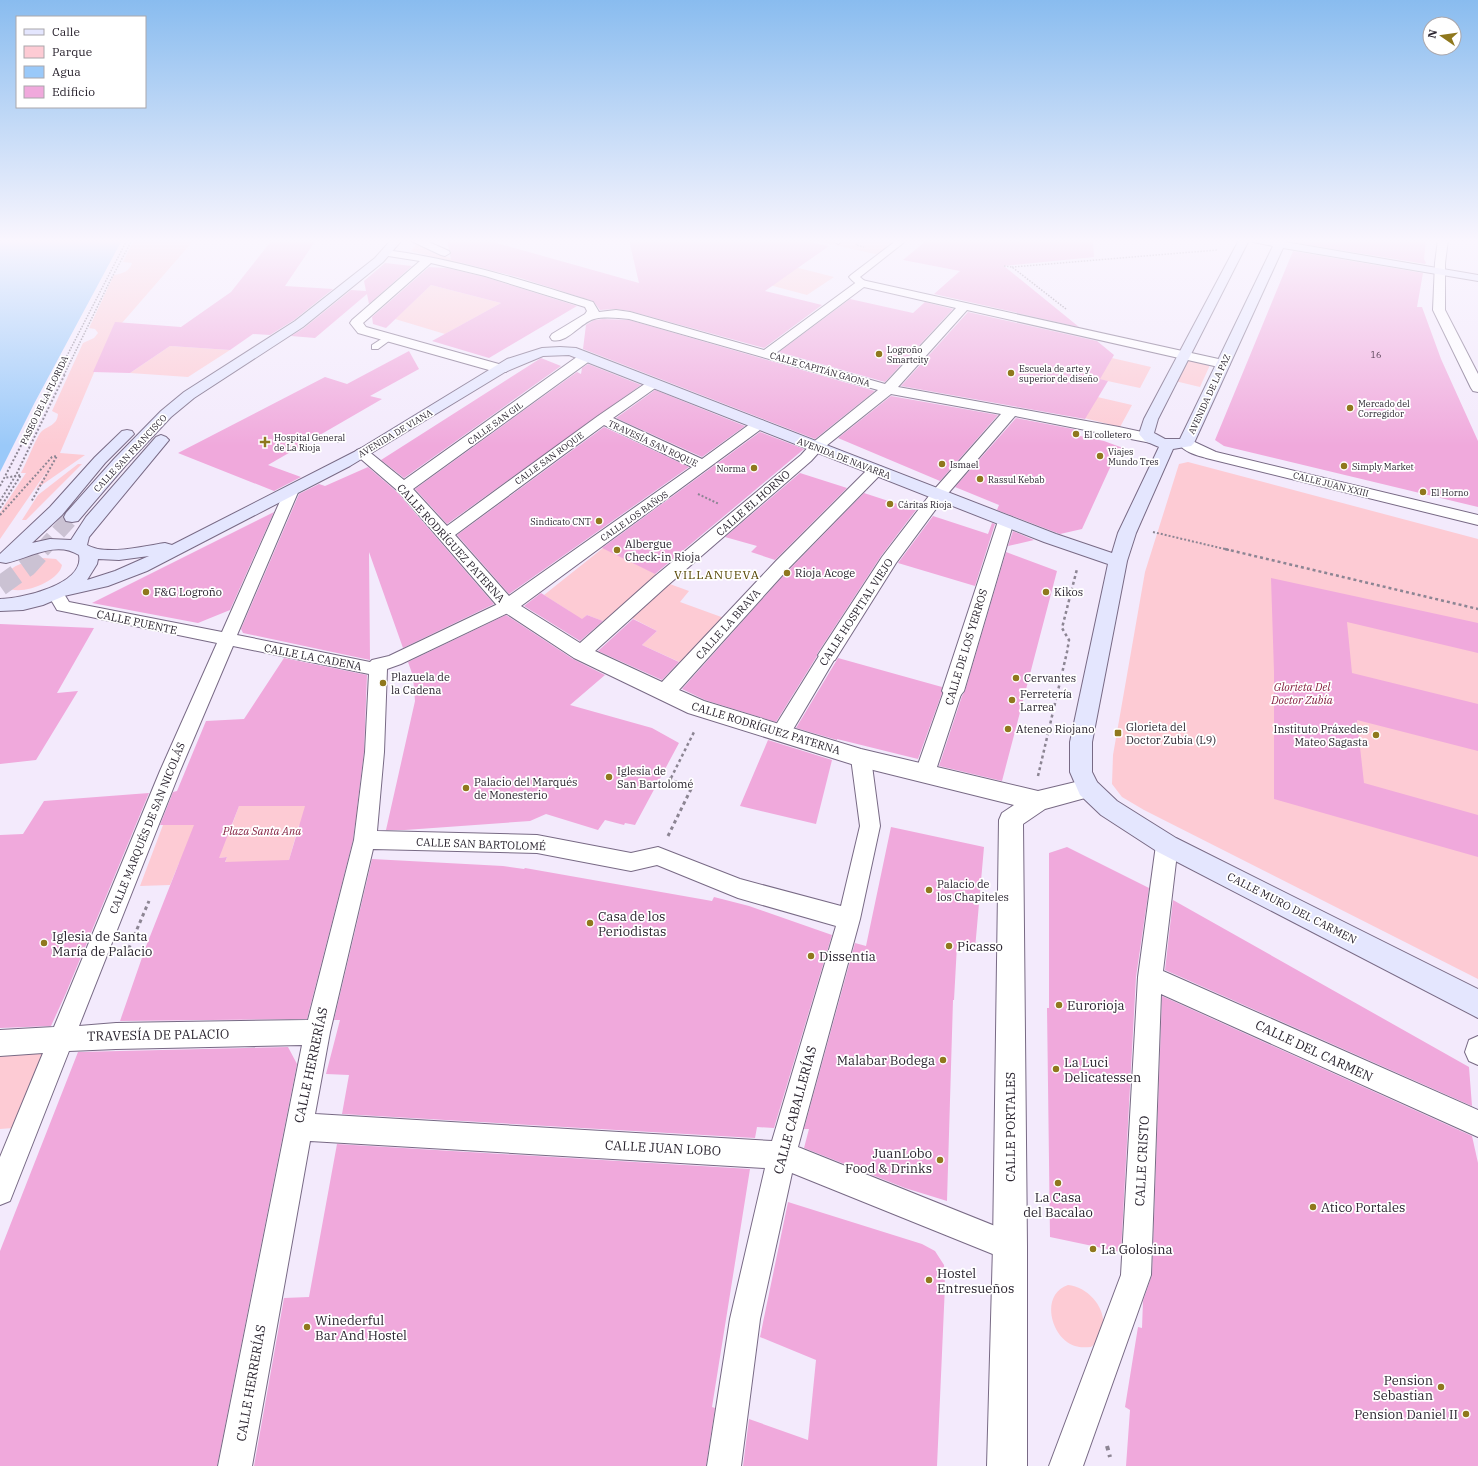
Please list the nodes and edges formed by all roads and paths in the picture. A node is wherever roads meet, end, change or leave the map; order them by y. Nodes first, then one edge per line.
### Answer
1 (92, 308) edge
2 (97, 308) edge
3 (318, 308) edge
4 (373, 308) edge
5 (592, 308) edge
6 (828, 308) edge
7 (962, 308) edge
8 (974, 308) edge
9 (1065, 308) edge
10 (1208, 308) edge
11 (1249, 308) edge
12 (1438, 308) edge
13 (590, 316) junction
14 (556, 337) junction
15 (389, 338) junction
16 (1103, 338) junction
17 (275, 340) junction
18 (375, 347) dead end
19 (571, 351) junction
20 (767, 354) junction
21 (1183, 356) junction
22 (586, 357) junction
23 (1223, 364) junction
24 (500, 369) junction
25 (654, 384) junction
26 (1478, 388) edge
27 (888, 389) junction
28 (1011, 412) junction
29 (603, 419) junction
30 (759, 424) junction
31 (1151, 438) junction
32 (1186, 443) junction
33 (1167, 445) junction
34 (816, 447) junction
35 (362, 453) junction
36 (704, 466) junction
37 (876, 470) junction
38 (16, 475) junction
39 (4, 478) junction
40 (677, 485) junction
41 (0, 486) edge
42 (404, 488) junction
43 (292, 490) junction
44 (938, 495) junction
45 (0, 501) edge
46 (0, 508) edge
47 (27, 508) dead end
48 (742, 514) junction
49 (0, 515) edge
50 (72, 517) tunnel mouth
51 (1478, 520) edge
52 (1006, 521) junction
53 (1150, 531) dead end
54 (445, 535) junction
55 (195, 539) junction
56 (1070, 546) junction
57 (82, 550) junction
58 (3, 560) edge
59 (1118, 561) junction
60 (57, 592) junction
61 (2, 606) edge
62 (508, 606) junction
63 (1478, 609) edge
64 (226, 640) junction
65 (581, 653) junction
66 (828, 655) joint
67 (378, 664) junction
68 (953, 691) joint
69 (665, 692) junction
70 (706, 710) junction
71 (781, 733) junction
72 (861, 758) junction
73 (925, 773) junction
74 (1088, 788) junction
75 (1038, 801) junction
76 (365, 840) junction
77 (1167, 845) junction
78 (658, 856) junction
79 (149, 901) dead end
80 (849, 919) junction
81 (126, 955) dead end
82 (1150, 977) junction
83 (1478, 1004) edge
84 (317, 1032) junction
85 (62, 1038) junction
86 (0, 1043) edge
87 (1478, 1124) edge
88 (298, 1127) junction
89 (782, 1155) junction
90 (0, 1191) edge
91 (1010, 1246) junction
92 (235, 1466) edge
93 (724, 1466) edge
94 (1007, 1466) edge
95 (1066, 1466) edge

1 - 39 path, PASEO DE LA FLORIDA
2 - 38 path, PASEO DE LA FLORIDA
3 - 17 main road, CALLE SAN FRANCISCO
4 - 15 street
5 - 13 street
6 - 20 street
7 - 27 street, CALLE EL HORNO
8 - 16 street
9 - 16 path
10 - 21 main road
11 - 23 main road, AVENIDA DE LA PAZ
12 - 26 street
13 - 14 street, AVENIDA DE VIANA
13 - 20 street, CALLE CAPITÁN GAONA
14 - 19 main road, AVENIDA DE NAVARRA
14 - 24 main road, AVENIDA DE VIANA
15 - 18 lane
15 - 24 street
16 - 21 street
17 - 50 main road, CALLE SAN FRANCISCO
17 - 57 main road
17 - 58 main road
19 - 22 main road, AVENIDA DE NAVARRA
19 - 24 main road, AVENIDA DE NAVARRA
20 - 27 street, CALLE CAPITÁN GAONA
21 - 23 street
21 - 31 main road
22 - 25 main road, AVENIDA DE NAVARRA
22 - 42 street, CALLE SAN GIL
23 - 32 main road, AVENIDA DE LA PAZ
24 - 35 main road, AVENIDA DE VIANA
25 - 29 street, CALLE SAN ROQUE
25 - 30 main road, AVENIDA DE NAVARRA
27 - 28 street, CALLE CAPITÁN GAONA
27 - 34 street, CALLE EL HORNO
28 - 31 street, CALLE CAPITÁN GAONA
28 - 44 street, CALLE HOSPITAL VIEJO
29 - 36 street, TRAVESÍA SAN ROQUE
29 - 54 street, CALLE SAN ROQUE
30 - 34 main road, AVENIDA DE NAVARRA
30 - 36 street, CALLE LOS BAÑOS
31 - 33 main road, AVENIDA DE LA PAZ
32 - 33 main road, AVENIDA DE LA PAZ
32 - 51 street, CALLE JUAN XXIII
33 - 59 main road
34 - 37 main road, AVENIDA DE NAVARRA
34 - 48 street, CALLE EL HORNO
35 - 42 street, CALLE RODRÍGUEZ PATERNA
35 - 43 main road, AVENIDA DE VIANA
36 - 40 street, CALLE LOS BAÑOS
37 - 44 main road, AVENIDA DE NAVARRA
37 - 69 street, CALLE LA BRAVA
38 - 39 path
38 - 45 path, PASEO DE LA FLORIDA
38 - 46 path
39 - 41 path, PASEO DE LA FLORIDA
40 - 48 path
40 - 62 street, CALLE LOS BAÑOS
42 - 54 street, CALLE RODRÍGUEZ PATERNA
43 - 55 main road, AVENIDA DE VIANA
43 - 64 street, CALLE MARQUÉS DE SAN NICOLÁS
44 - 52 main road, AVENIDA DE NAVARRA
44 - 66 street, CALLE HOSPITAL VIEJO
47 - 49 path
48 - 65 street, CALLE EL HORNO
52 - 56 main road, AVENIDA DE NAVARRA
52 - 68 street, CALLE DE LOS YERROS
53 - 63 path
54 - 62 street, CALLE RODRÍGUEZ PATERNA
55 - 57 main road, AVENIDA DE VIANA
55 - 60 main road, AVENIDA DE VIANA
56 - 59 main road, AVENIDA DE NAVARRA
56 - 75 path
57 - 58 main road, AVENIDA DE VIANA
57 - 60 main road
59 - 74 main road
60 - 61 main road
60 - 64 street, CALLE PUENTE
62 - 65 street, CALLE RODRÍGUEZ PATERNA
62 - 67 street, CALLE LA CADENA
64 - 67 street, CALLE LA CADENA
64 - 85 street, CALLE MARQUÉS DE SAN NICOLÁS
65 - 69 street, CALLE RODRÍGUEZ PATERNA
66 - 71 street, CALLE HOSPITAL VIEJO
67 - 76 street, CALLE HERRERÍAS
68 - 73 street, CALLE DE LOS YERROS
69 - 70 street, CALLE RODRÍGUEZ PATERNA
70 - 71 street, CALLE RODRÍGUEZ PATERNA
70 - 78 path
71 - 72 street, CALLE RODRÍGUEZ PATERNA
72 - 73 street, CALLE RODRÍGUEZ PATERNA
72 - 80 street, CALLE CABALLERÍAS
73 - 75 street, CALLE RODRÍGUEZ PATERNA
74 - 75 street
74 - 77 main road, CALLE MURO DEL CARMEN
75 - 91 street, CALLE PORTALES
76 - 78 street, CALLE SAN BARTOLOMÉ
76 - 84 street, CALLE HERRERÍAS
77 - 82 street, CALLE CRISTO
77 - 83 main road, CALLE MURO DEL CARMEN
78 - 80 street
79 - 81 path
80 - 89 street, CALLE CABALLERÍAS
82 - 87 street, CALLE DEL CARMEN
82 - 95 street, CALLE CRISTO
84 - 85 street, TRAVESÍA DE PALACIO
84 - 88 street, CALLE HERRERÍAS
85 - 86 street, TRAVESÍA DE PALACIO
85 - 90 street, CALLE MARQUÉS DE SAN NICOLÁS
88 - 89 street, CALLE JUAN LOBO
88 - 92 street, CALLE HERRERÍAS
89 - 91 street, CALLE JUAN LOBO
89 - 93 street, CALLE CABALLERÍAS
91 - 94 street, CALLE PORTALES

